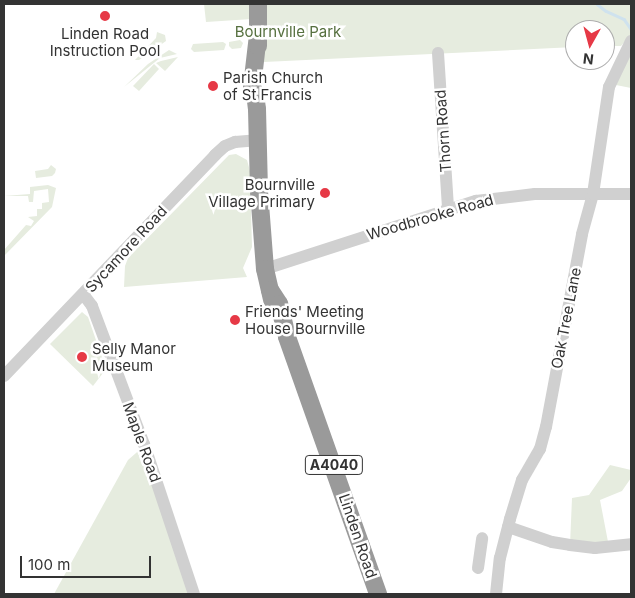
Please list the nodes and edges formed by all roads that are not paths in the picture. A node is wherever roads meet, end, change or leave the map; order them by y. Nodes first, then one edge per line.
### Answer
1 (258, 4) edge
2 (631, 41) edge
3 (438, 53) dead end
4 (258, 140) junction
5 (593, 194) junction
6 (631, 194) edge
7 (448, 209) junction
8 (265, 269) junction
9 (83, 294) junction
10 (4, 376) edge
11 (508, 527) junction
12 (482, 538) dead end
13 (631, 544) edge
14 (479, 553) junction
15 (500, 558) junction
16 (478, 568) dead end
17 (194, 594) edge
18 (378, 594) edge
19 (496, 594) edge

1 - 4 highway, Linden Road / A4040
2 - 5 street, Oak Tree Lane
3 - 7 street, Thorn Road
4 - 8 highway, Linden Road / A4040
4 - 9 street, Sycamore Road
5 - 6 street, Woodbrooke Road
5 - 7 street, Woodbrooke Road
5 - 11 street, Oak Tree Lane
7 - 8 street, Woodbrooke Road
8 - 18 highway, Linden Road / A4040
9 - 10 street, Sycamore Road
9 - 17 street, Maple Road
11 - 13 street
11 - 15 street, Oak Tree Lane
12 - 14 street
14 - 15 street
14 - 16 street
15 - 19 street, Oak Tree Lane

